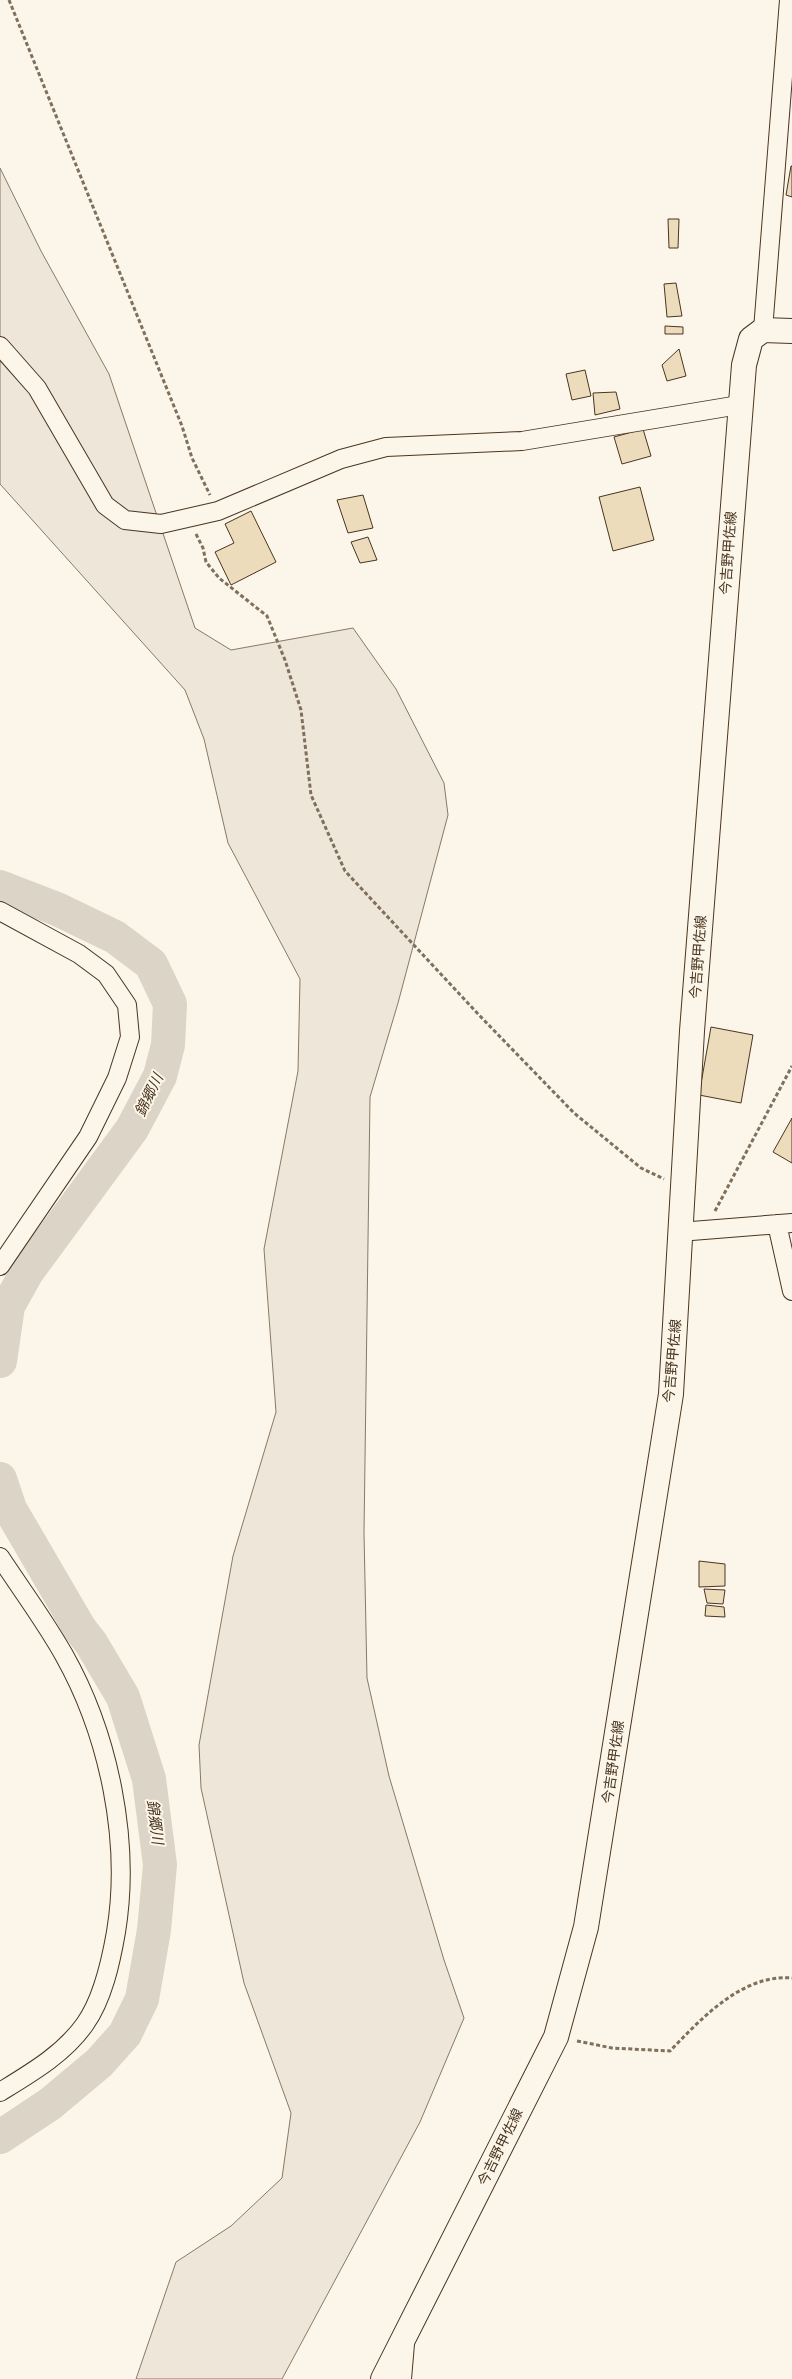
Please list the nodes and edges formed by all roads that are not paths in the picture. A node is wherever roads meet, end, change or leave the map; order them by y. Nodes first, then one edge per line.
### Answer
1 (788, 0) edge
2 (763, 330) junction
3 (792, 331) edge
4 (0, 346) edge
5 (739, 405) junction
6 (0, 911) edge
7 (784, 1224) edge
8 (679, 1232) junction
9 (0, 1266) edge
10 (792, 1291) edge
11 (0, 1557) edge
12 (0, 2092) edge
13 (406, 2334) junction
14 (383, 2379) edge
15 (402, 2379) edge

1 - 2 street
2 - 3 main road
2 - 5 main road, 今吉野甲佐線
4 - 5 street
5 - 8 main road, 今吉野甲佐線
6 - 9 street
7 - 8 street
7 - 10 street
8 - 13 main road, 今吉野甲佐線
11 - 12 street
13 - 14 main road, 今吉野甲佐線
13 - 15 street

